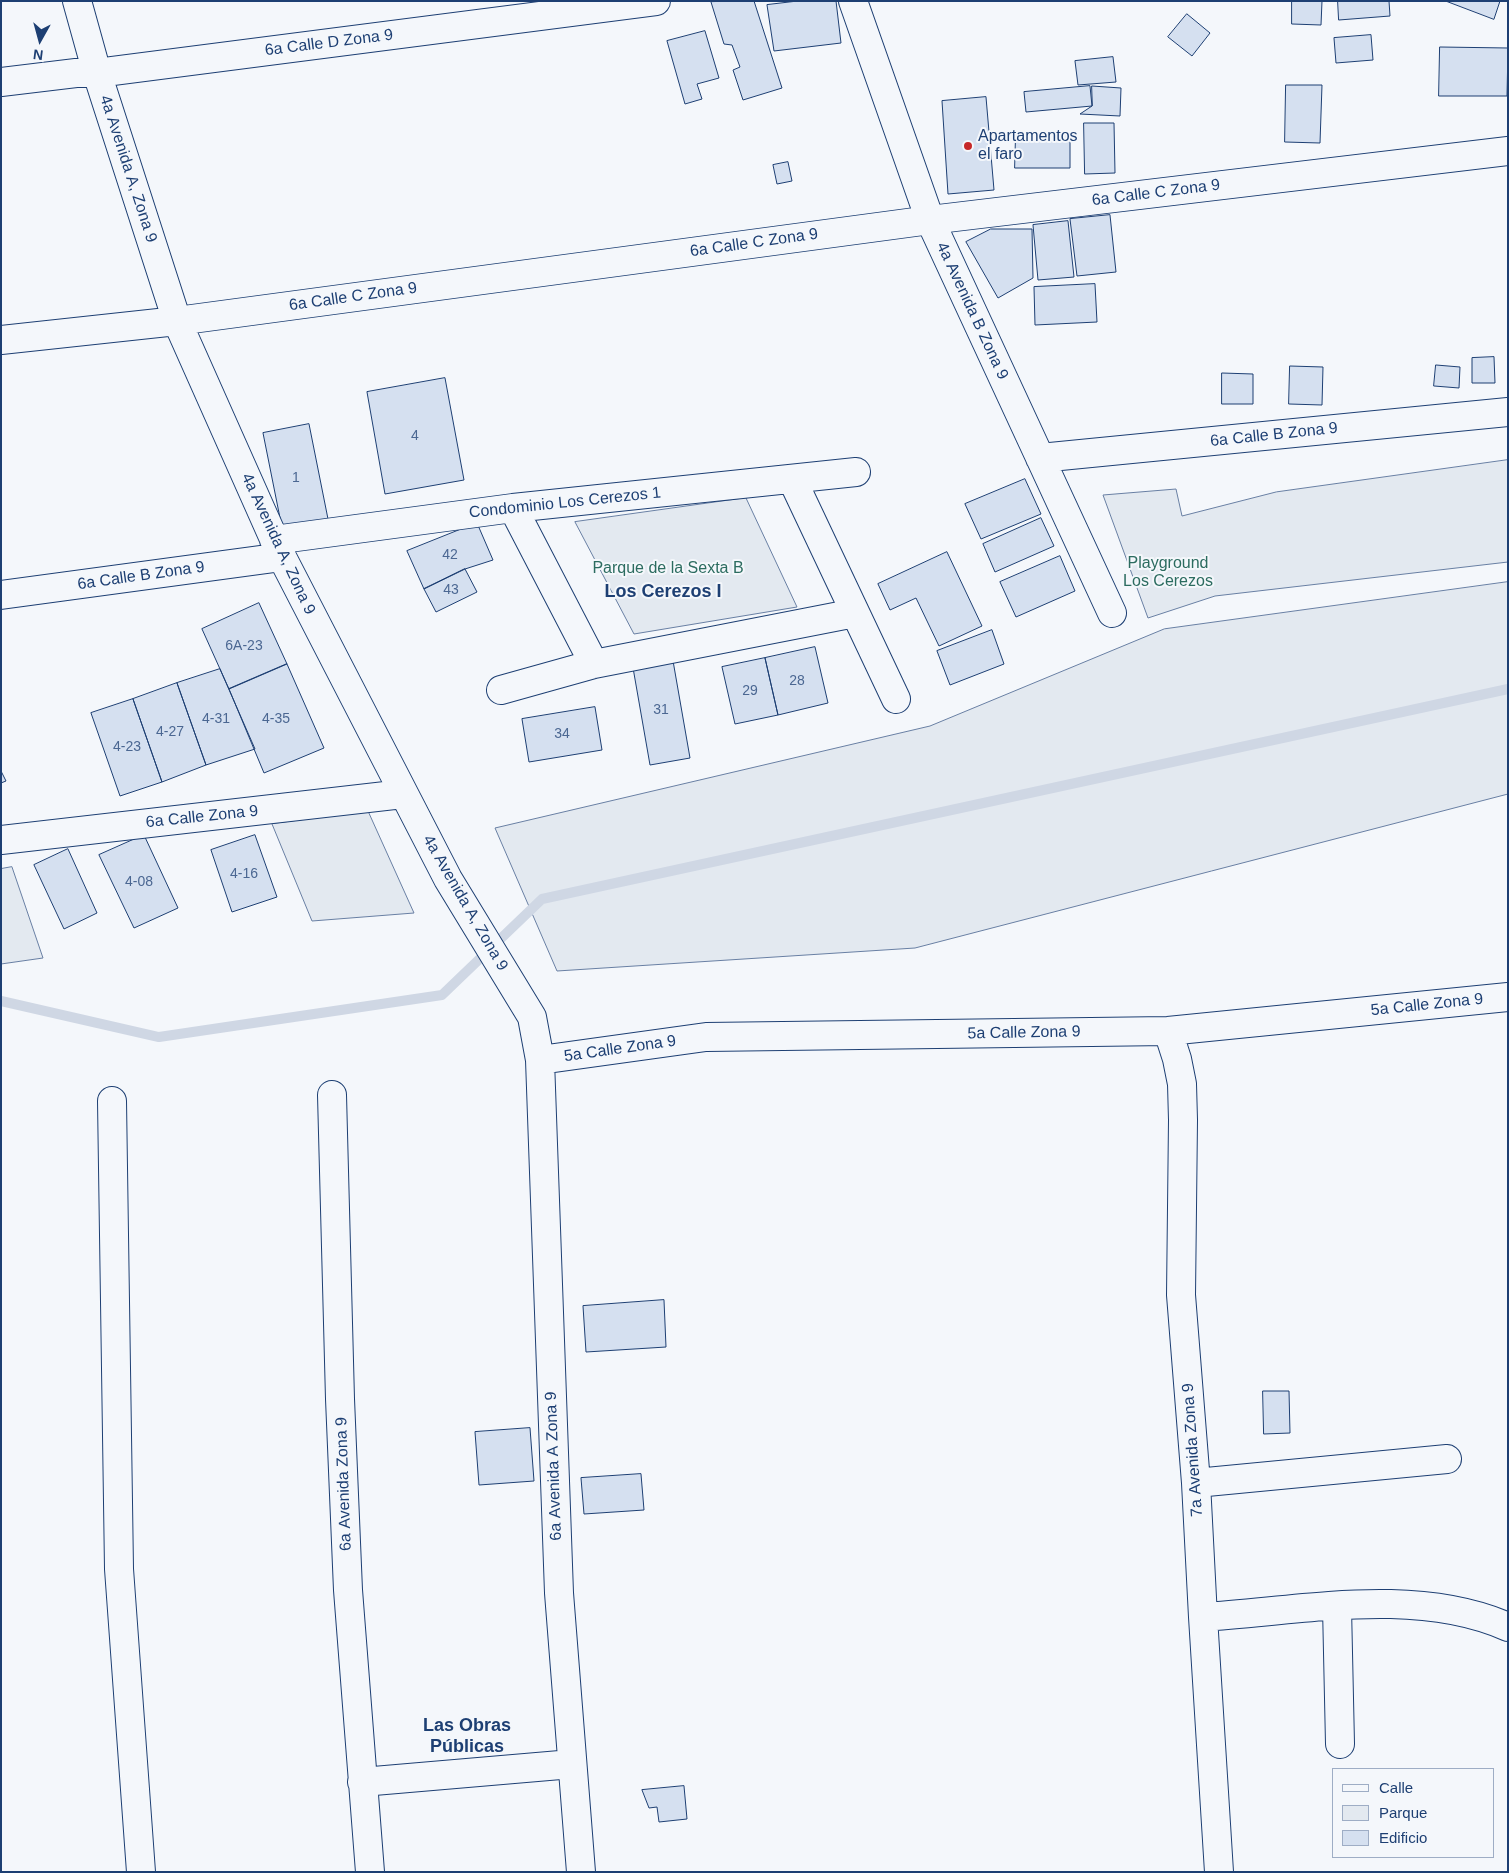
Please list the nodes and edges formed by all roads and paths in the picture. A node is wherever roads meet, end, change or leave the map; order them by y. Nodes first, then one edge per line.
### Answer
1 (77, 1) edge
2 (656, 1) edge
3 (853, 1) edge
4 (97, 73) junction
5 (1, 82) edge
6 (1508, 151) edge
7 (930, 220) junction
8 (177, 321) junction
9 (1, 340) edge
10 (1508, 412) edge
11 (1040, 458) junction
12 (856, 472) dead end
13 (792, 479) junction
14 (513, 508) junction
15 (278, 549) junction
16 (1, 595) edge
17 (855, 613) junction
18 (1112, 614) dead end
19 (594, 664) junction
20 (501, 690) dead end
21 (896, 699) dead end
22 (403, 794) junction
23 (1, 840) edge
24 (1508, 997) edge
25 (1168, 1031) junction
26 (540, 1060) junction
27 (332, 1095) dead end
28 (112, 1101) dead end
29 (1447, 1459) dead end
30 (1196, 1484) junction
31 (1337, 1607) junction
32 (1203, 1617) junction
33 (1508, 1628) edge
34 (1340, 1744) dead end
35 (572, 1764) junction
36 (362, 1782) junction
37 (141, 1872) edge
38 (370, 1872) edge
39 (581, 1872) edge
40 (1219, 1872) edge

1 - 4 street, 4a Avenida A, Zona 9
2 - 4 street, 6a Calle D Zona 9
3 - 7 street, 4a Avenida B Zona 9
4 - 5 street, 6a Calle D Zona 9
4 - 8 street, 4a Avenida A, Zona 9
6 - 7 street, 6a Calle C Zona 9
7 - 8 street, 6a Calle C Zona 9
7 - 11 street, 4a Avenida B Zona 9
8 - 9 street, 6a Calle C Zona 9
8 - 15 street, 4a Avenida A, Zona 9
10 - 11 street, 6a Calle B Zona 9
11 - 18 street, 4a Avenida B Zona 9
12 - 13 street, Condominio Los Cerezos 1
13 - 14 street, Condominio Los Cerezos 1
13 - 17 street
14 - 15 street, Condominio Los Cerezos 1
14 - 19 street
15 - 16 street, 6a Calle B Zona 9
15 - 22 street, 4a Avenida A, Zona 9
17 - 19 street
17 - 21 street
19 - 20 street
22 - 23 street, 6a Calle Zona 9
22 - 26 street, 4a Avenida A, Zona 9
24 - 25 street, 5a Calle Zona 9
25 - 26 street, 5a Calle Zona 9
25 - 30 street, 7a Avenida Zona 9
26 - 35 street, 6a Avenida A Zona 9
27 - 36 street, 6a Avenida Zona 9
28 - 37 street
29 - 30 street
30 - 32 street, 7a Avenida Zona 9
31 - 32 street
31 - 33 street
31 - 34 street
32 - 40 street, 7a Avenida Zona 9
35 - 36 street
35 - 39 street, 6a Avenida A Zona 9
36 - 38 street, 6a Avenida Zona 9

